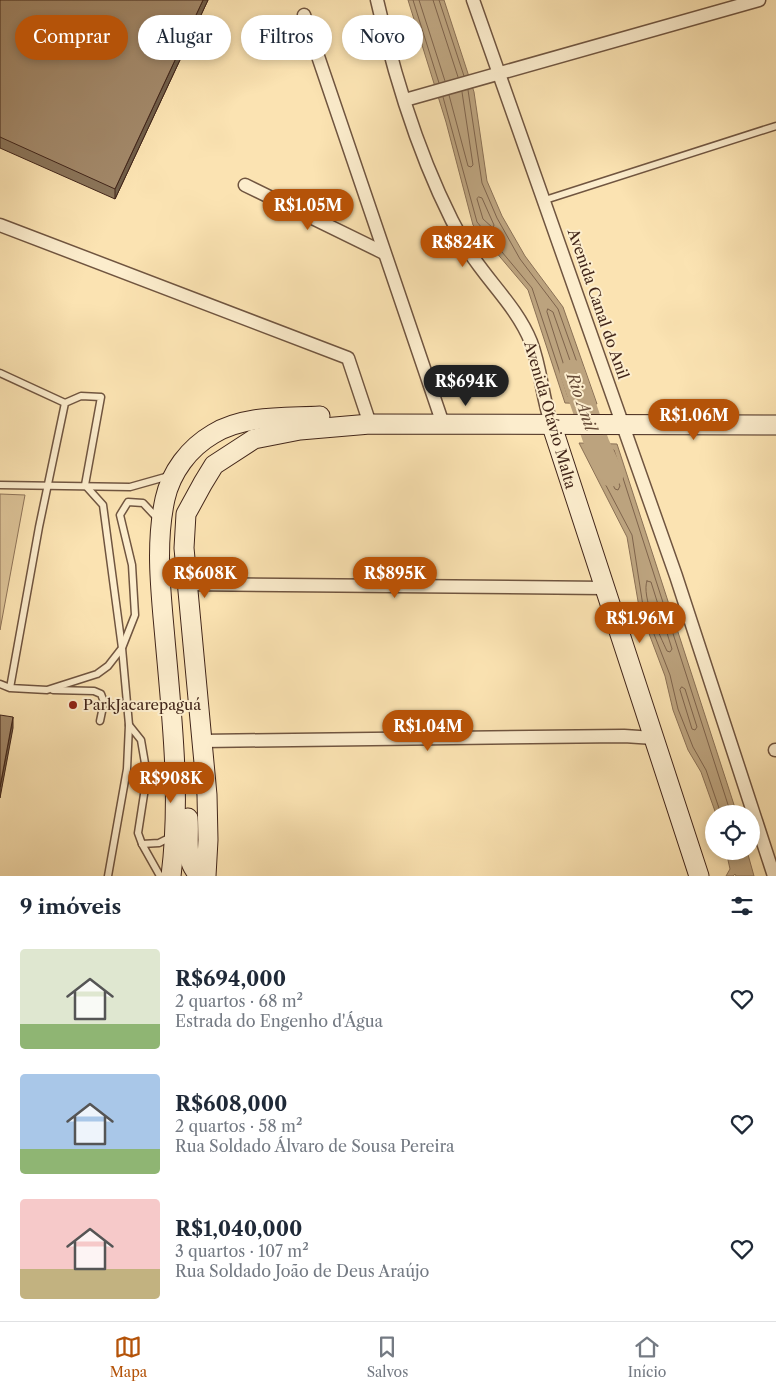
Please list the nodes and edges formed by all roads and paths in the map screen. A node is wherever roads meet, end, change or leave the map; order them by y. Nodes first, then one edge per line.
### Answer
1 (377, 0) edge
2 (473, 0) edge
3 (759, 0) edge
4 (319, 60) edge
5 (498, 75) junction
6 (405, 100) junction
7 (776, 126) edge
8 (245, 185) dead end
9 (545, 200) junction
10 (0, 225) edge
11 (384, 253) junction
12 (0, 373) edge
13 (65, 403) junction
14 (556, 423) junction
15 (370, 424) junction
16 (443, 424) junction
17 (618, 424) junction
18 (776, 425) edge
19 (175, 473) junction
20 (0, 485) edge
21 (84, 485) junction
22 (48, 486) junction
23 (162, 524) junction
24 (186, 584) junction
25 (604, 588) junction
26 (122, 648) junction
27 (0, 684) edge
28 (10, 688) junction
29 (47, 690) junction
30 (171, 713) junction
31 (100, 721) dead end
32 (129, 725) junction
33 (654, 738) junction
34 (202, 741) junction
35 (176, 834) junction
36 (142, 844) junction
37 (108, 876) edge
38 (160, 876) edge
39 (171, 876) edge
40 (200, 876) edge
41 (206, 876) edge
42 (699, 876) edge
43 (774, 876) edge

1 - 6 street, Avenida Otávio Malta
2 - 5 street, Avenida Canal do Anil
3 - 5 street
4 - 11 street
5 - 6 street
5 - 9 street, Avenida Canal do Anil
6 - 14 street, Avenida Otávio Malta
7 - 9 lane
8 - 11 street
9 - 17 street, Avenida Canal do Anil
10 - 15 street
11 - 16 street
12 - 13 lane
13 - 21 lane
13 - 22 lane
14 - 16 street
14 - 17 street
14 - 25 street, Avenida Otávio Malta
15 - 16 street
15 - 19 street
15 - 24 street
17 - 18 street
17 - 43 street, Avenida Canal do Anil
19 - 21 lane
19 - 23 street
20 - 22 lane
21 - 22 lane
21 - 26 lane
22 - 28 lane
23 - 26 lane
23 - 30 street
24 - 25 street
24 - 34 street
25 - 33 street, Avenida Otávio Malta
26 - 29 lane
26 - 32 lane
27 - 28 lane
28 - 29 lane
29 - 31 lane
30 - 35 street
30 - 40 street
32 - 36 lane
32 - 37 lane
33 - 34 street
33 - 42 street, Avenida Otávio Malta
34 - 41 street
35 - 36 lane
35 - 39 street
36 - 38 lane

